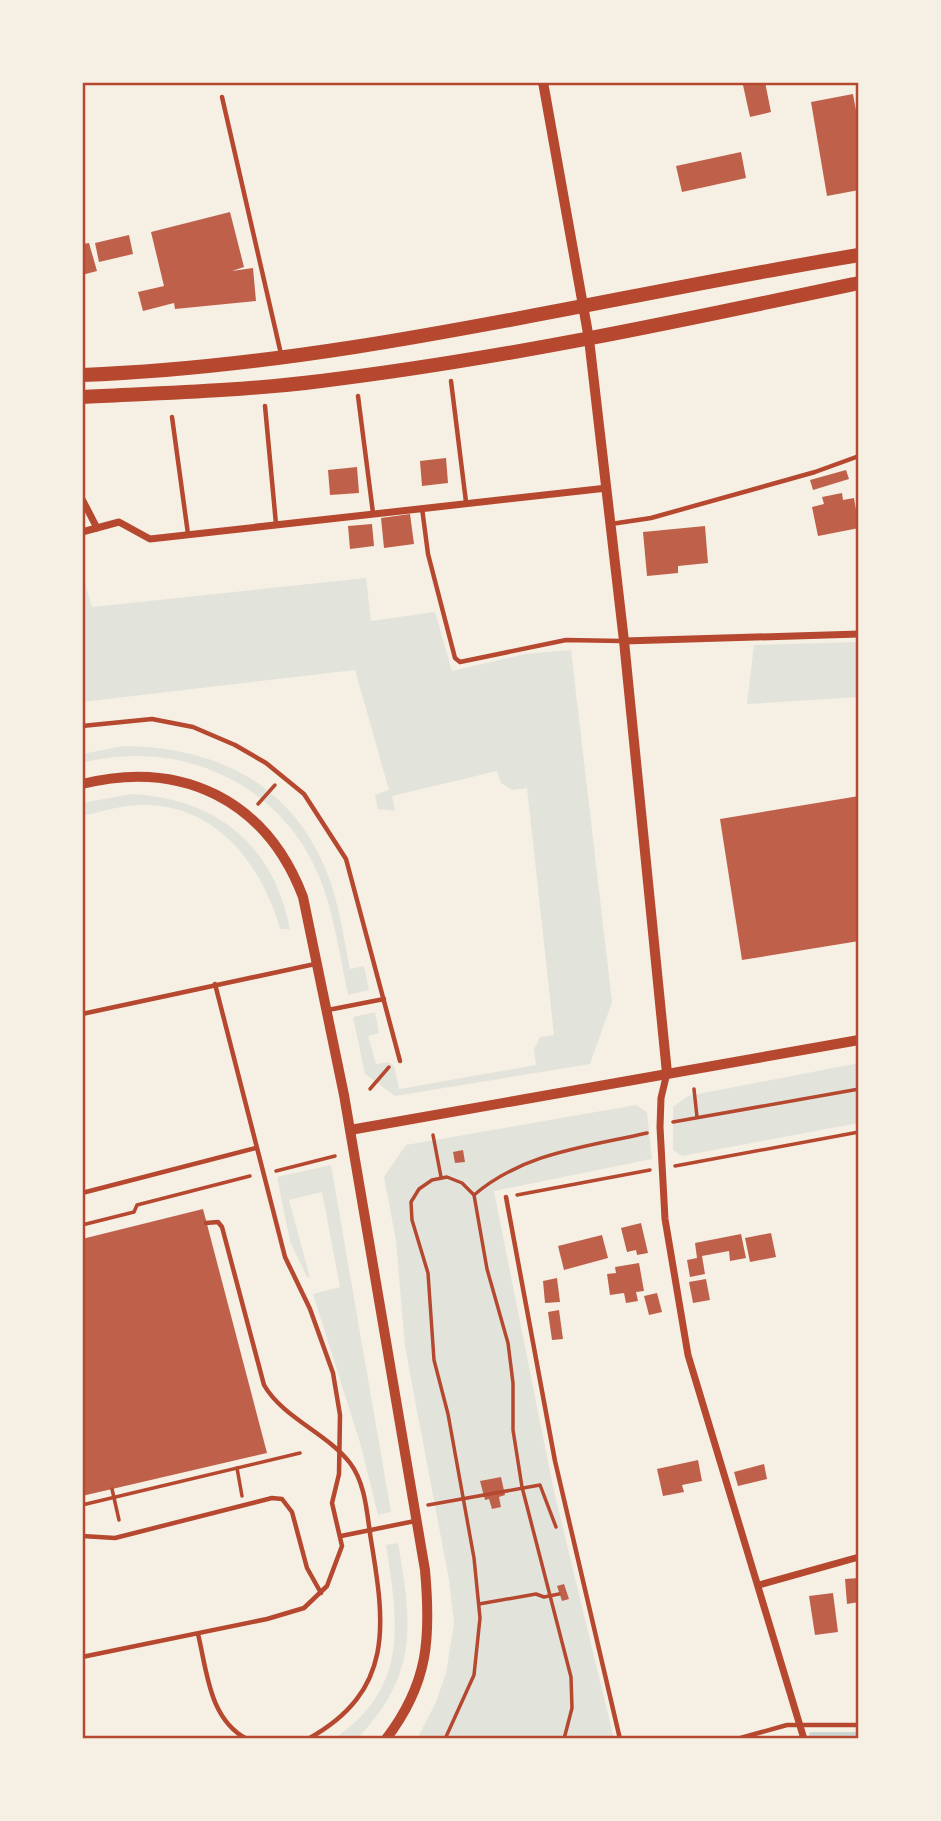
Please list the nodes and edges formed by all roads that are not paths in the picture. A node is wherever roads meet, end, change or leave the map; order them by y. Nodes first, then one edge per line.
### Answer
1 (544, 82) edge
2 (222, 97) dead end
3 (859, 255) edge
4 (859, 283) edge
5 (584, 307) junction
6 (589, 339) junction
7 (281, 355) junction
8 (82, 374) edge
9 (451, 381) dead end
10 (358, 396) dead end
11 (82, 397) edge
12 (265, 406) dead end
13 (172, 417) dead end
14 (859, 456) edge
15 (607, 488) junction
16 (82, 499) edge
17 (466, 502) junction
18 (422, 508) junction
19 (373, 513) junction
20 (276, 524) junction
21 (611, 524) junction
22 (97, 528) junction
23 (82, 532) edge
24 (188, 535) junction
25 (859, 634) edge
26 (624, 641) junction
27 (82, 726) edge
28 (82, 784) edge
29 (319, 964) junction
30 (215, 984) junction
31 (384, 999) junction
32 (328, 1010) junction
33 (82, 1014) edge
34 (859, 1040) edge
35 (400, 1061) road end
36 (667, 1073) junction
37 (350, 1130) junction
38 (256, 1148) junction
39 (82, 1193) edge
40 (506, 1197) road end
41 (206, 1223) dead end
42 (415, 1521) junction
43 (82, 1535) edge
44 (341, 1536) junction
45 (859, 1557) edge
46 (759, 1585) junction
47 (321, 1593) junction
48 (198, 1634) junction
49 (82, 1657) edge
50 (800, 1725) junction
51 (859, 1725) edge
52 (247, 1739) edge
53 (308, 1739) edge
54 (386, 1739) edge
55 (620, 1739) edge
56 (737, 1739) edge
57 (804, 1739) edge

1 - 5 street
2 - 7 lane
3 - 5 highway
4 - 6 highway
5 - 6 street
5 - 7 highway
6 - 11 highway
6 - 15 street
7 - 8 highway
9 - 17 lane
10 - 19 lane
12 - 20 lane
13 - 24 lane
14 - 21 lane
15 - 17 street
15 - 21 street
16 - 22 street
17 - 18 street
18 - 19 street
18 - 26 lane
19 - 20 street
20 - 24 street
21 - 26 street
22 - 23 street
22 - 24 street
25 - 26 street
26 - 36 street
27 - 31 lane
28 - 29 street
29 - 30 lane
29 - 32 street
30 - 33 lane
30 - 38 lane
31 - 32 lane
31 - 35 lane
32 - 37 street
34 - 36 street
36 - 37 street
36 - 46 street
37 - 42 street
38 - 39 lane
38 - 44 lane
40 - 55 lane
41 - 53 lane
42 - 44 lane
42 - 54 street
43 - 47 lane
44 - 47 lane
45 - 46 street
46 - 50 street
47 - 48 lane
48 - 49 lane
48 - 52 lane
50 - 51 lane
50 - 56 lane
50 - 57 street

